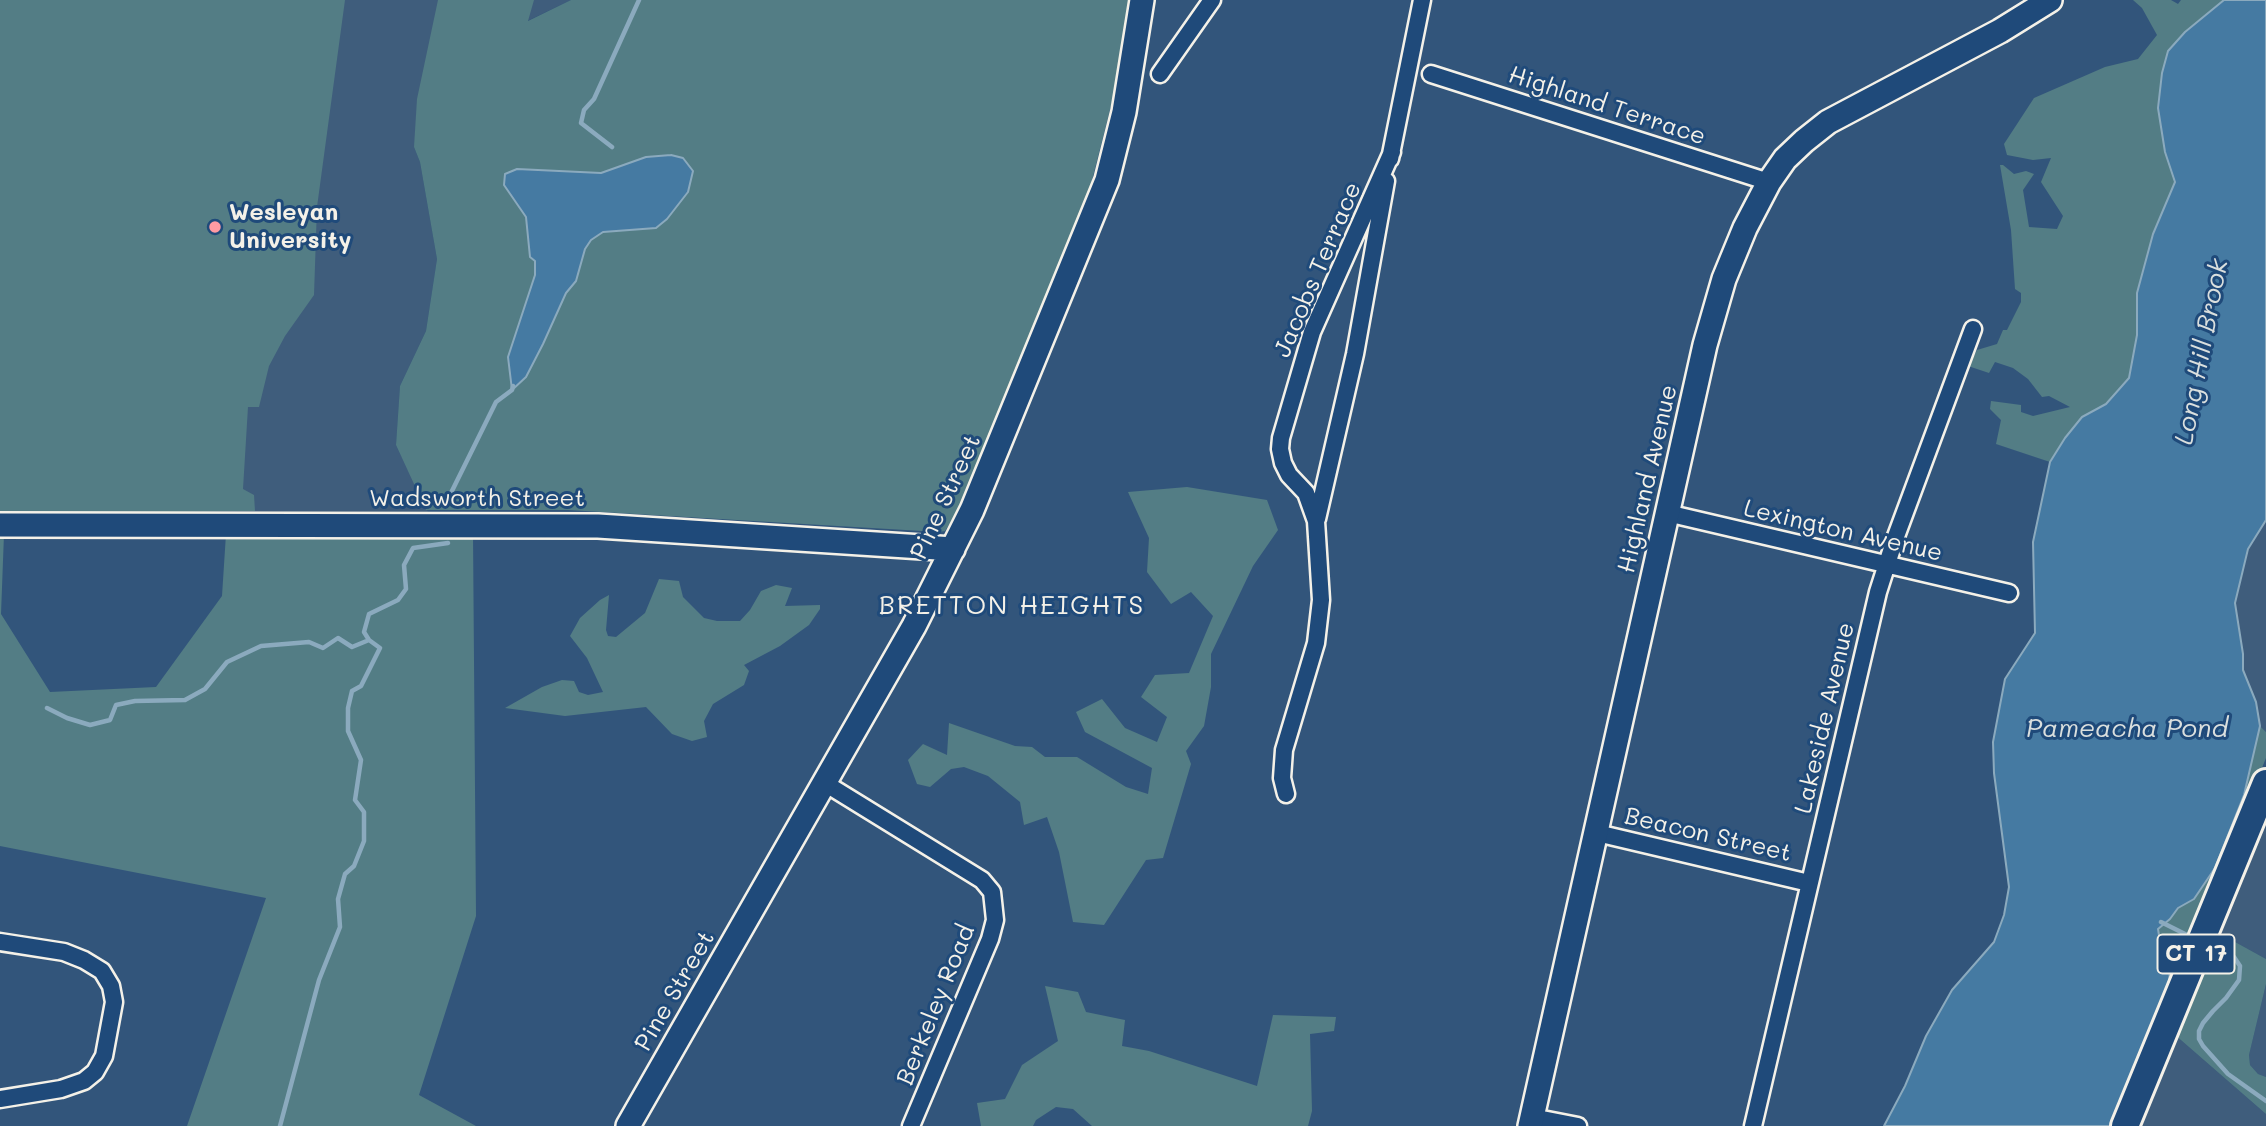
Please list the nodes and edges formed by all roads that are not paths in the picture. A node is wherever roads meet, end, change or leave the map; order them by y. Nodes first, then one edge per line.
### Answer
1 (1142, 0) edge
2 (1212, 0) edge
3 (1422, 0) edge
4 (2050, 0) edge
5 (1160, 74) dead end
6 (1431, 74) dead end
7 (1392, 152) junction
8 (1769, 182) junction
9 (1973, 329) dead end
10 (1667, 513) junction
11 (1316, 521) junction
12 (0, 525) edge
13 (953, 549) junction
14 (1886, 565) junction
15 (2009, 593) dead end
16 (824, 782) junction
17 (2266, 783) edge
18 (1286, 794) dead end
19 (1597, 833) junction
20 (1810, 883) junction
21 (0, 942) edge
22 (0, 1099) edge
23 (1531, 1121) edge
24 (628, 1126) edge
25 (911, 1126) edge
26 (1578, 1126) edge
27 (1753, 1126) edge
28 (2125, 1126) edge

1 - 13 street, Pine Street
2 - 5 street
3 - 7 street, Jacobs Terrace
4 - 8 street, Highland Avenue
6 - 8 street, Highland Terrace
7 - 11 street, Jacobs Terrace
7 - 11 street, Jacobs Terrace
8 - 10 street, Highland Avenue
9 - 14 street, Lakeside Avenue
10 - 14 street, Lexington Avenue
10 - 19 street, Highland Avenue
11 - 18 street, Jacobs Terrace
12 - 13 street, Wadsworth Street
13 - 16 street, Pine Street
14 - 15 street, Lexington Avenue
14 - 20 street, Lakeside Avenue
16 - 24 street, Pine Street
16 - 25 street, Berkeley Road
17 - 28 main road, CT 17
19 - 20 street, Beacon Street
19 - 23 street, Highland Avenue
20 - 27 street, Lakeside Avenue
21 - 22 street
23 - 26 street

